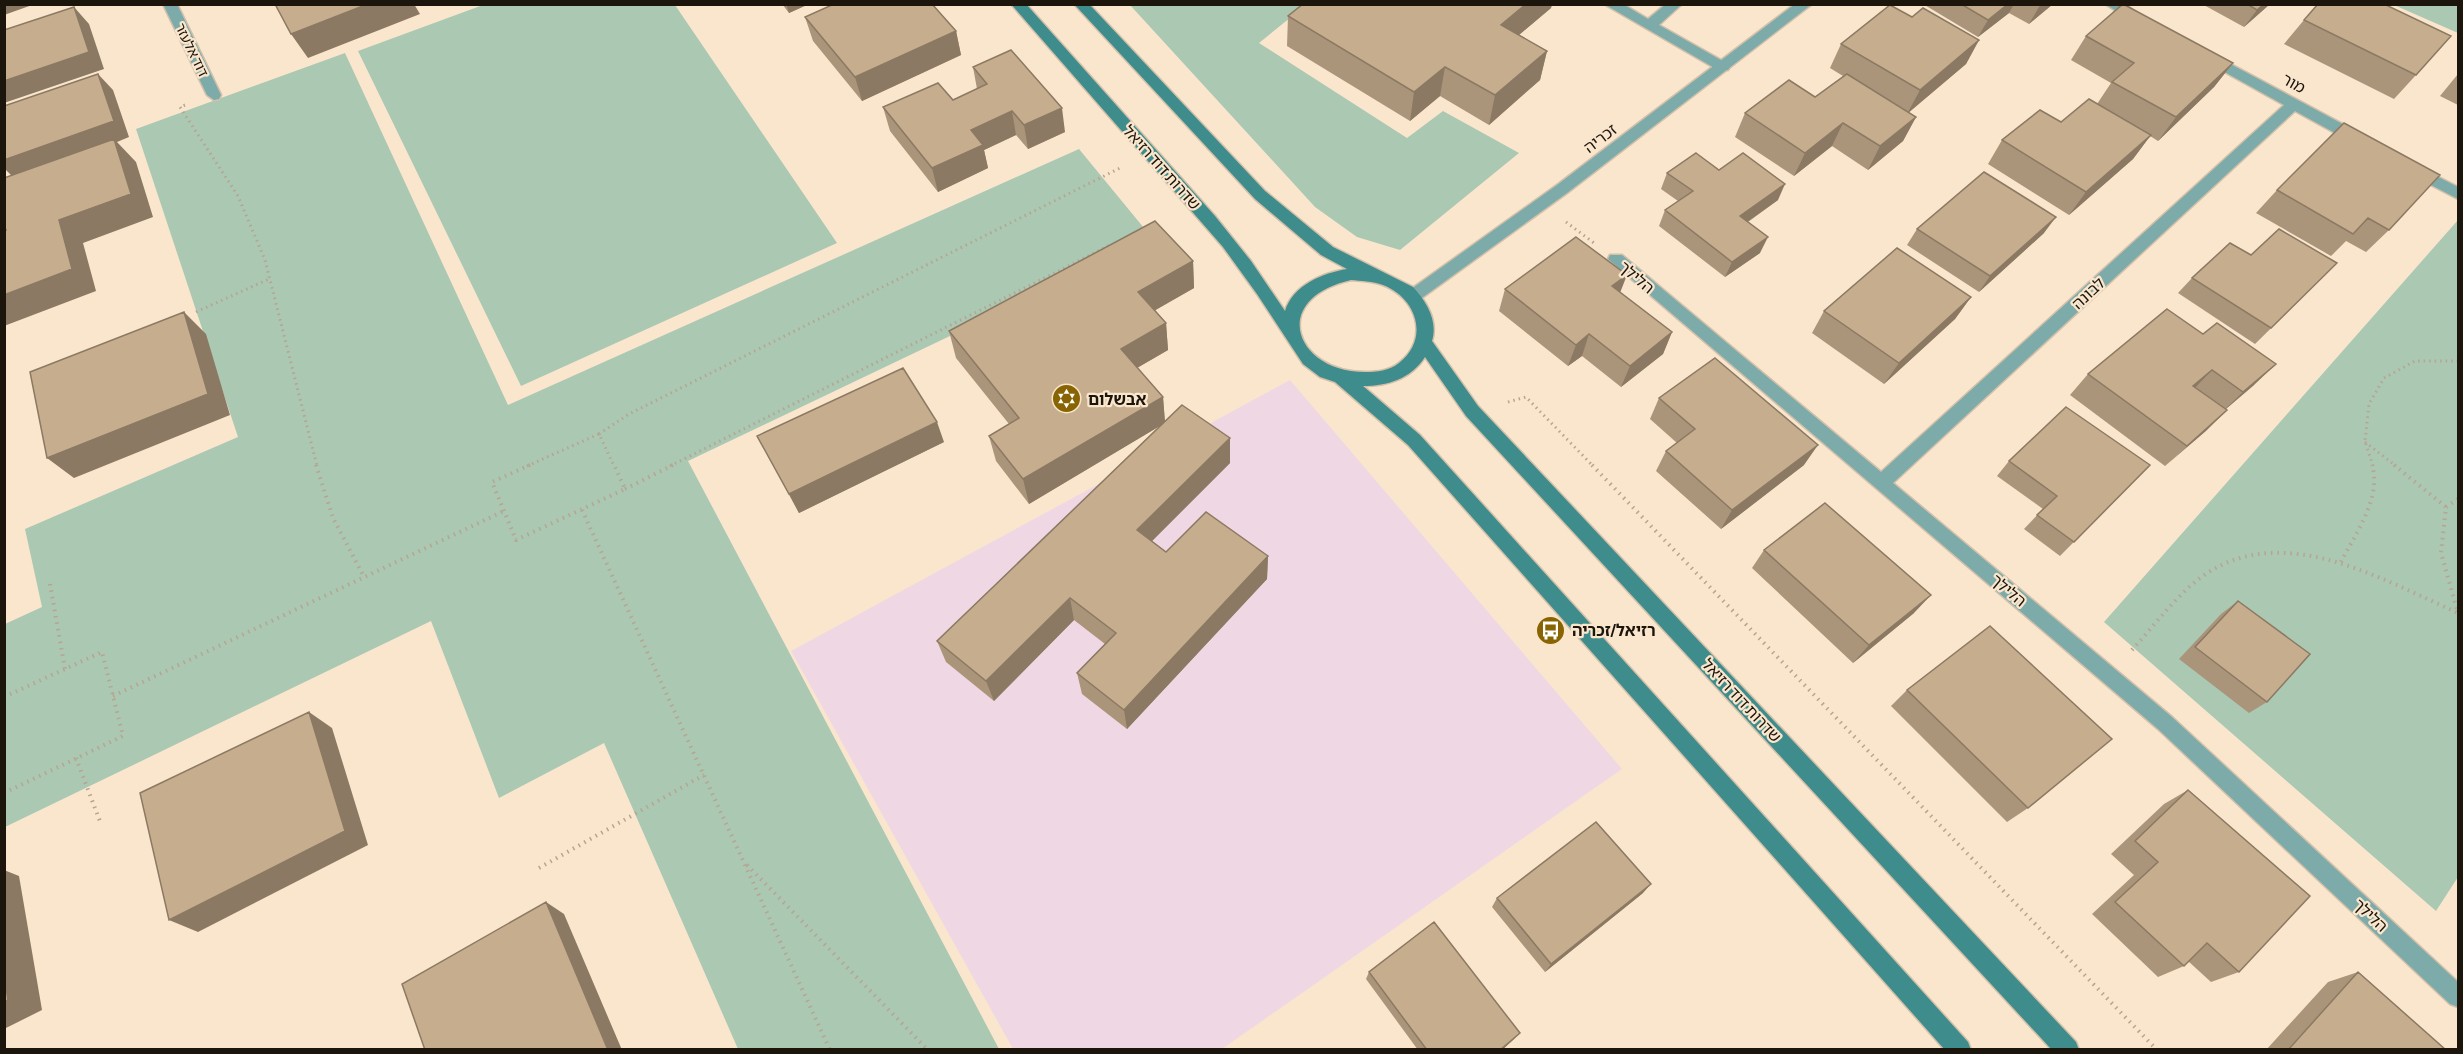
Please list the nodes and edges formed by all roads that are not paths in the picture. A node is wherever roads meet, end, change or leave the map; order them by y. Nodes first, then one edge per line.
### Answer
1 (170, 4) edge
2 (1018, 4) edge
3 (1081, 4) edge
4 (1611, 4) edge
5 (1675, 4) edge
6 (1805, 4) edge
7 (2112, 4) edge
8 (2147, 24) edge
9 (1649, 26) junction
10 (2200, 52) edge
11 (1723, 68) junction
12 (214, 94) road end
13 (2294, 104) junction
14 (2376, 149) edge
15 (2397, 160) edge
16 (2458, 194) edge
17 (1616, 259) road end
18 (1375, 276) junction
19 (1413, 296) junction
20 (1293, 339) junction
21 (1425, 344) junction
22 (1342, 378) junction
23 (1881, 483) junction
24 (2458, 996) edge
25 (1960, 1050) edge
26 (2068, 1050) edge

1 - 12 street, דוד אלעזר
2 - 20 main road, שדרות דוד רזיאל
3 - 18 main road
4 - 9 street
5 - 9 street
6 - 11 street, זכריה
7 - 8 street
9 - 11 street
10 - 13 street, מור
11 - 19 street, זכריה
13 - 14 street, מור
13 - 23 street, לבונה
15 - 16 street
17 - 23 street, הלילך
18 - 19 main road
18 - 20 main road
19 - 21 main road
20 - 22 main road
21 - 22 main road
21 - 26 main road, שדרות דוד רזיאל
22 - 25 main road
23 - 24 street, הלילך

